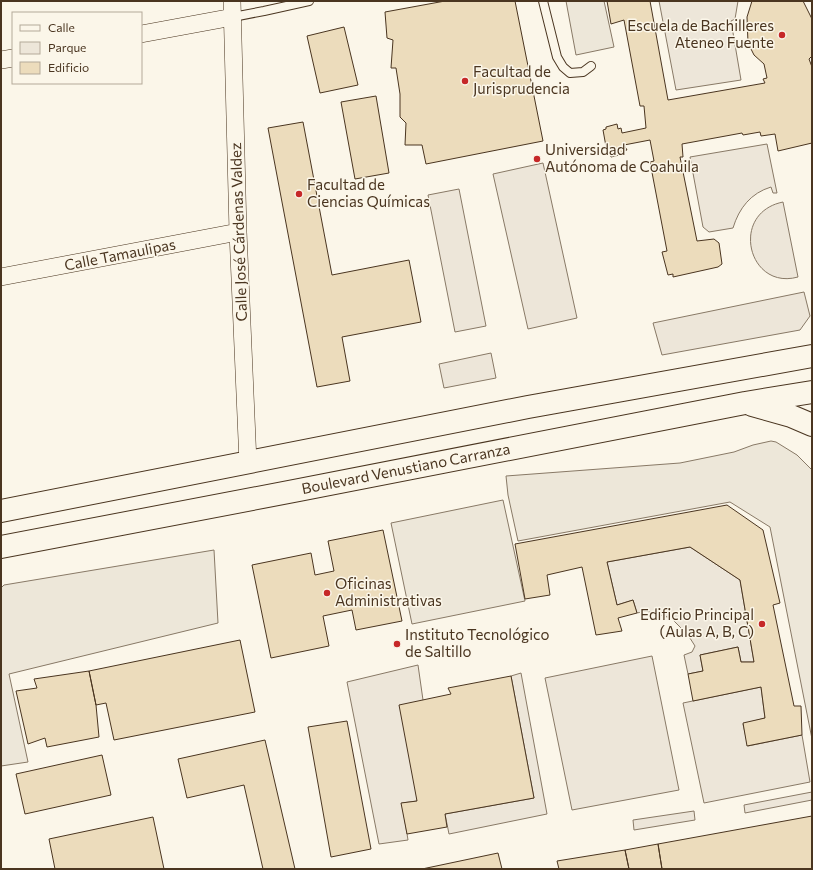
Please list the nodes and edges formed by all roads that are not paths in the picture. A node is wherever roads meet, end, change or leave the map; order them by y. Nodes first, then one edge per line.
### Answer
1 (309, 1) edge
2 (543, 1) edge
3 (233, 9) edge
4 (142, 34) edge
5 (12, 58) edge
6 (1, 60) edge
7 (591, 66) dead end
8 (238, 232) junction
9 (1, 277) edge
10 (812, 356) edge
11 (812, 392) edge
12 (745, 403) junction
13 (812, 425) edge
14 (248, 463) junction
15 (1, 510) edge
16 (1, 547) edge

1 - 3 lane
2 - 7 lane
3 - 4 street
3 - 8 street, Calle José Cárdenas Valdez
5 - 6 street
8 - 9 street, Calle Tamaulipas
8 - 14 street, Calle José Cárdenas Valdez
10 - 14 main road
11 - 12 main road, Boulevard Venustiano Carranza
12 - 13 main road
12 - 16 main road, Boulevard Venustiano Carranza
14 - 15 main road

